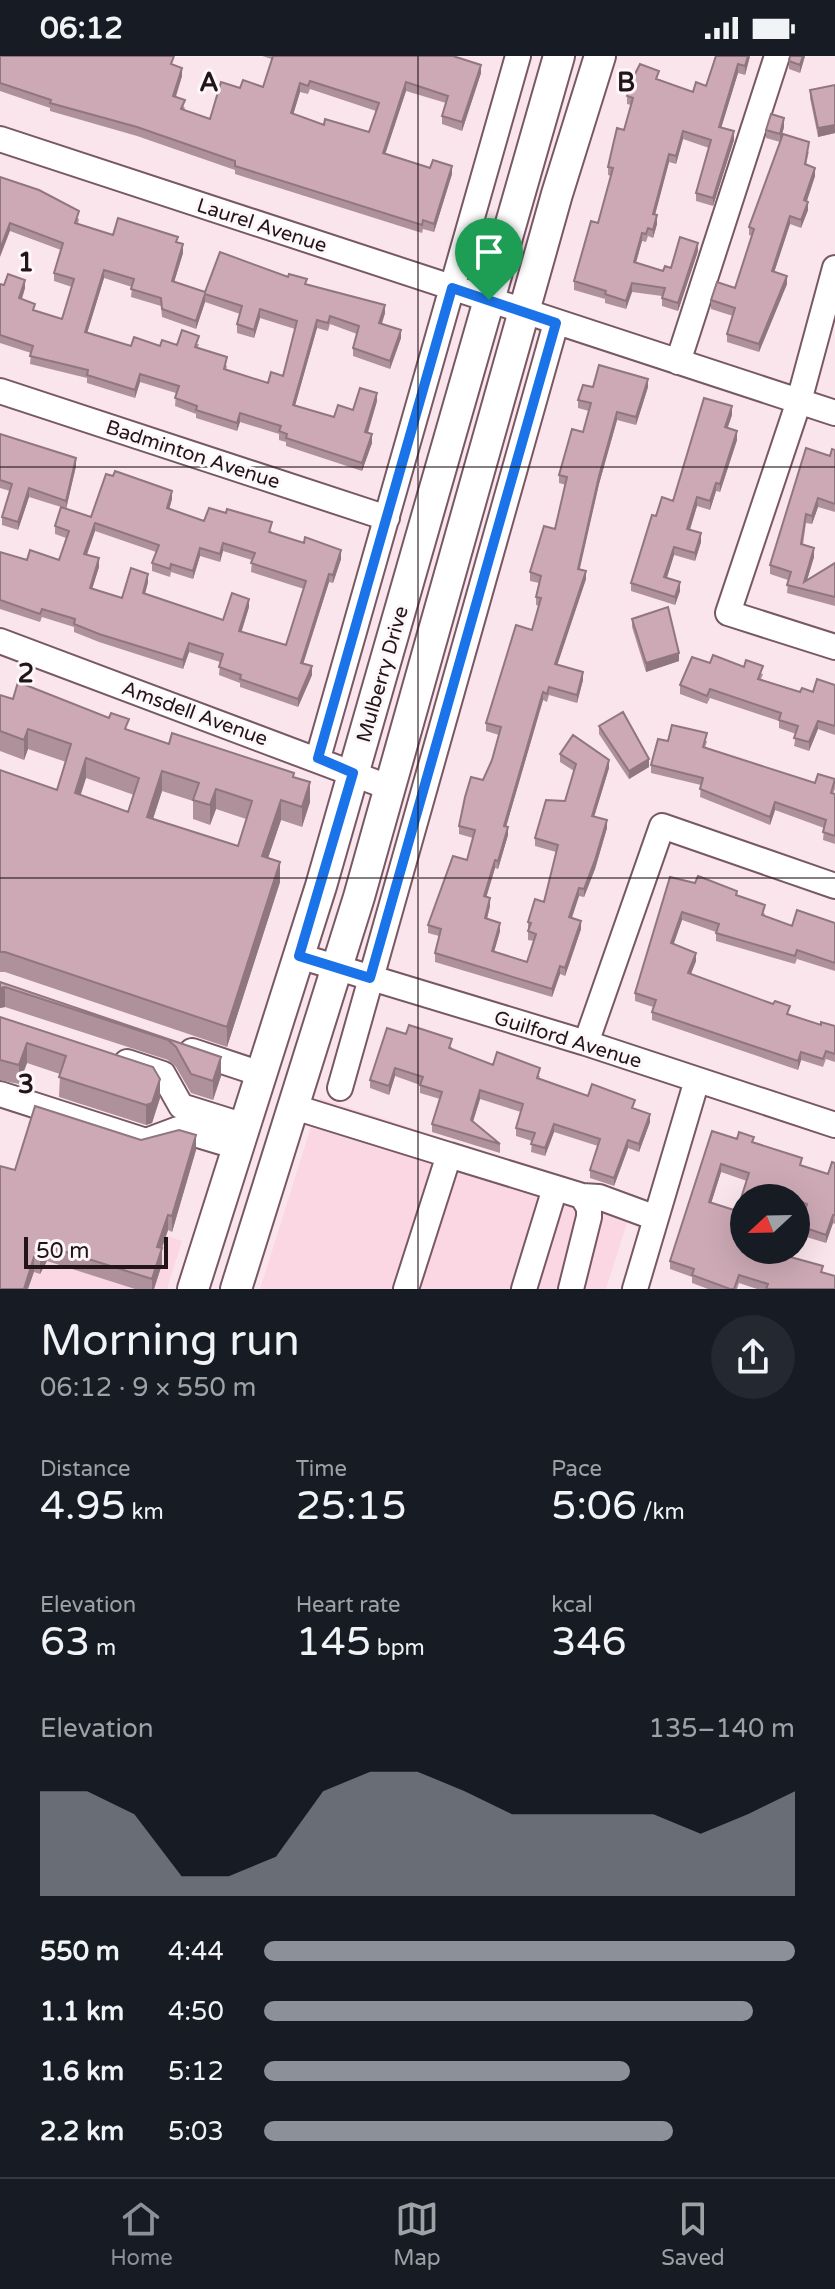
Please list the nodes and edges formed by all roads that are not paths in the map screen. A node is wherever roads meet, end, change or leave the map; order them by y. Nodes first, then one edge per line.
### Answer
1 (518, 56) edge
2 (559, 56) edge
3 (600, 56) edge
4 (777, 56) edge
5 (0, 139) edge
6 (835, 268) edge
7 (452, 288) junction
8 (489, 300) junction
9 (524, 313) junction
10 (556, 323) junction
11 (678, 362) junction
12 (0, 391) edge
13 (799, 401) junction
14 (835, 413) edge
15 (387, 518) junction
16 (0, 641) edge
17 (835, 647) edge
18 (318, 758) junction
19 (353, 773) junction
20 (388, 787) junction
21 (835, 886) edge
22 (299, 956) junction
23 (336, 968) junction
24 (370, 978) junction
25 (165, 1042) edge
26 (586, 1043) junction
27 (104, 1054) edge
28 (261, 1074) junction
29 (697, 1080) junction
30 (340, 1088) dead end
31 (0, 1094) edge
32 (291, 1106) junction
33 (835, 1125) edge
34 (242, 1137) junction
35 (449, 1155) junction
36 (555, 1188) junction
37 (582, 1196) junction
38 (656, 1218) junction
39 (238, 1288) edge
40 (193, 1289) edge
41 (406, 1289) edge
42 (524, 1289) edge
43 (571, 1289) edge
44 (635, 1289) edge

1 - 7 street
2 - 8 main road, Mulberry Drive
3 - 9 main road, Mulberry Drive
4 - 11 street
5 - 7 street, Laurel Avenue
6 - 13 street
7 - 8 street, Laurel Avenue
7 - 15 street
8 - 9 street, Laurel Avenue
8 - 19 main road, Mulberry Drive
9 - 10 street, Laurel Avenue
9 - 20 main road, Mulberry Drive
10 - 11 street, Laurel Avenue
10 - 24 street
11 - 13 street, Laurel Avenue
12 - 15 street, Badminton Avenue
13 - 14 street, Laurel Avenue
13 - 17 street
15 - 18 street
16 - 18 street, Amsdell Avenue
18 - 19 street, Amsdell Avenue
19 - 20 street, Amsdell Avenue
19 - 22 main road, Mulberry Drive
20 - 23 main road, Mulberry Drive
21 - 26 street
22 - 23 street, Guilford Avenue
22 - 28 main road, Mulberry Drive
23 - 24 street, Guilford Avenue
23 - 32 main road, Mulberry Drive
24 - 26 street, Guilford Avenue
24 - 30 street
25 - 28 street
26 - 29 street, Guilford Avenue
27 - 34 street
28 - 34 main road, Mulberry Drive
29 - 33 street, Guilford Avenue
29 - 38 street
31 - 34 street
32 - 35 street
32 - 39 main road, Mulberry Drive
34 - 40 main road, Mulberry Drive
35 - 36 street
35 - 41 street
36 - 37 street
36 - 42 street
37 - 38 street
37 - 43 street
38 - 44 street

